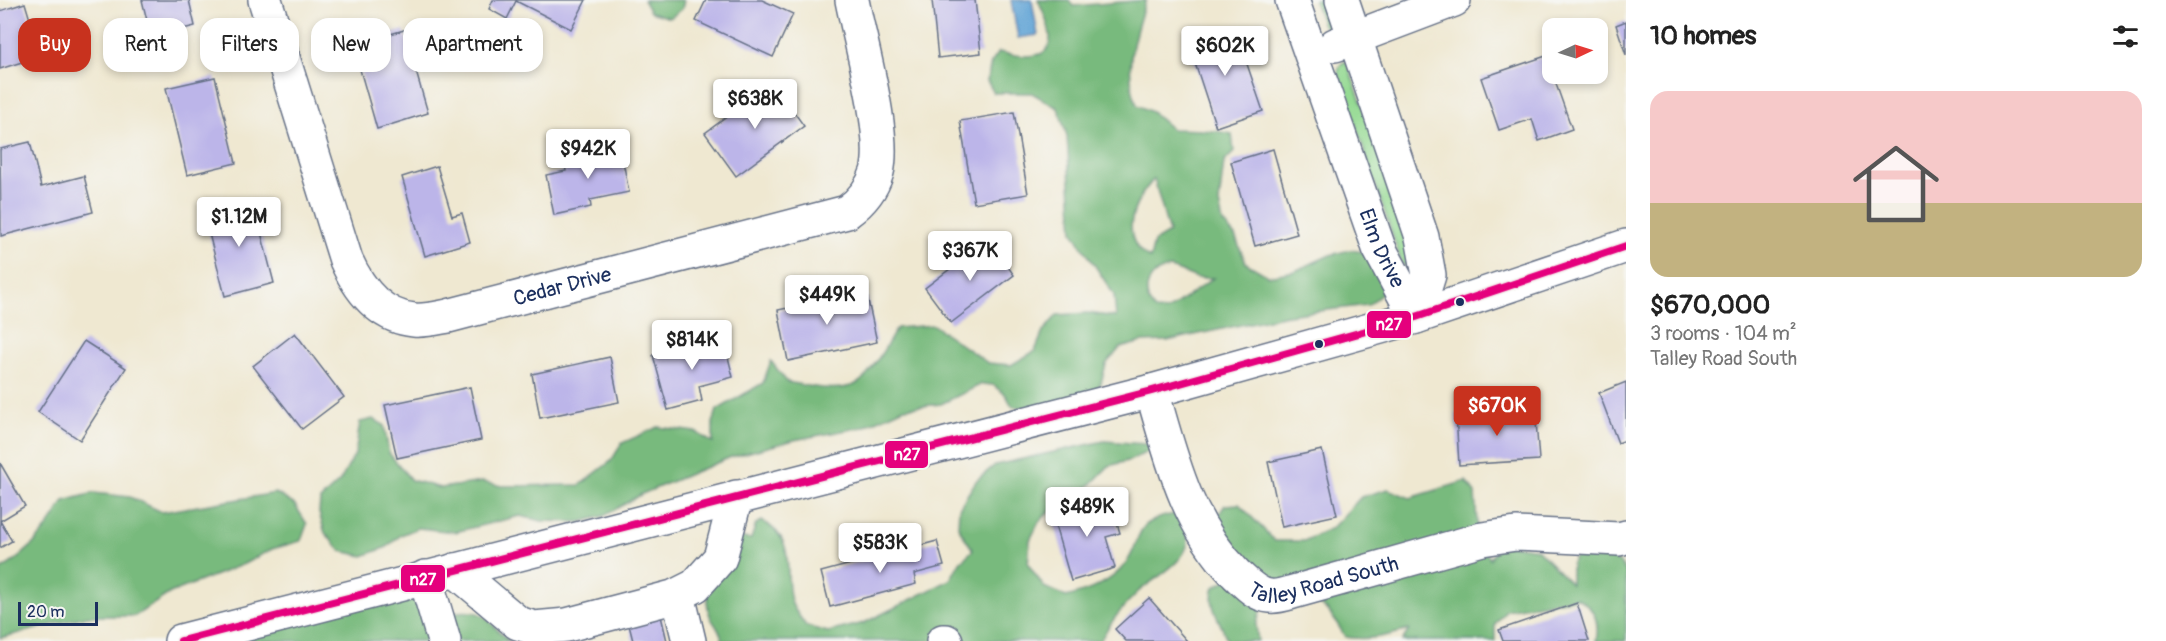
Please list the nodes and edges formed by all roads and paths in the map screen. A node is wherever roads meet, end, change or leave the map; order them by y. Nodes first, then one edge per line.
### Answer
1 (265, 0) edge
2 (852, 0) edge
3 (1292, 0) edge
4 (1342, 0) edge
5 (1454, 0) edge
6 (1355, 37) junction
7 (1310, 54) junction
8 (1626, 246) edge
9 (1416, 317) junction
10 (1152, 391) junction
11 (736, 497) junction
12 (1624, 544) edge
13 (440, 573) junction
14 (678, 596) junction
15 (181, 641) edge
16 (444, 641) edge
17 (689, 641) edge

1 - 2 street, Cedar Drive
3 - 7 street, Elm Drive
4 - 6 street, Elm Drive
5 - 6 street
6 - 7 street
6 - 9 street, Elm Drive
7 - 9 street, Elm Drive
8 - 9 street
9 - 10 street
10 - 11 street
10 - 12 street, Talley Road South
11 - 13 street
11 - 14 street
13 - 14 street
13 - 15 street
13 - 16 street
14 - 17 street

